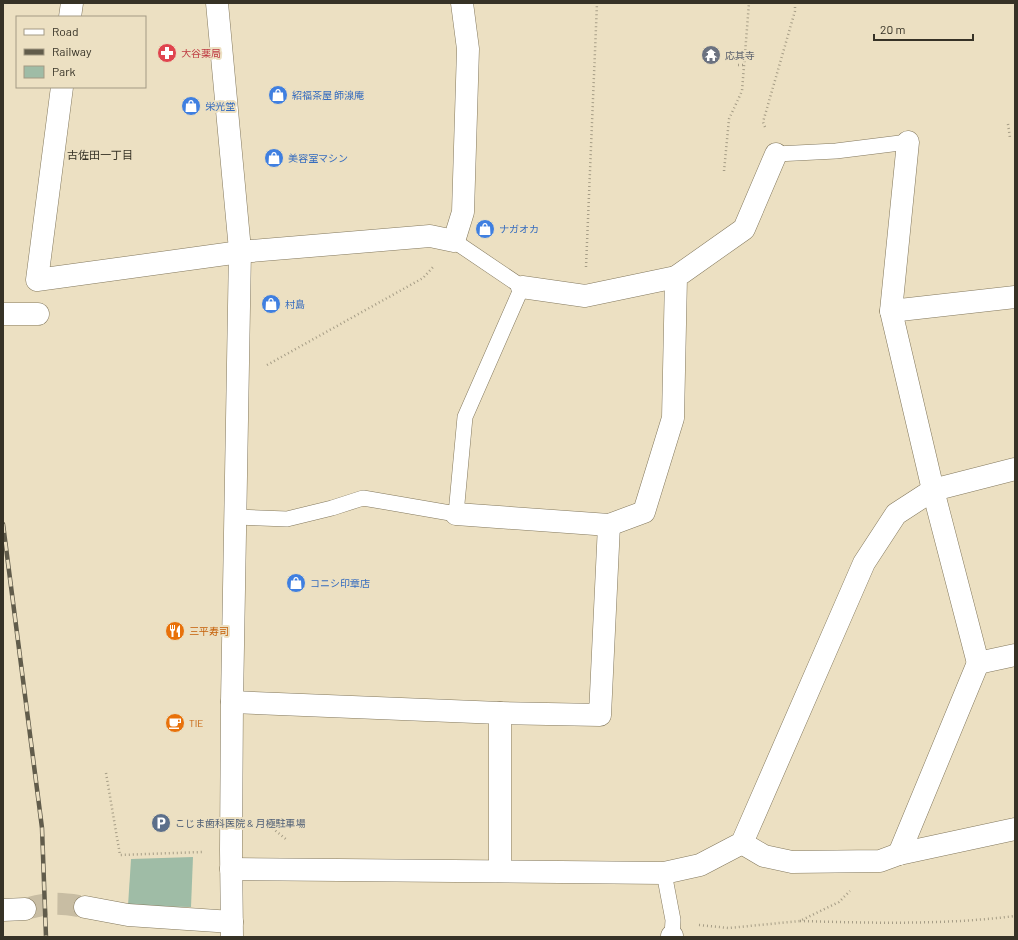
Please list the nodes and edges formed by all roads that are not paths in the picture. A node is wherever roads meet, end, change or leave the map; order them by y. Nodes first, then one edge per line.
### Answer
1 (72, 3) edge
2 (217, 3) edge
3 (462, 3) edge
4 (70, 16) edge
5 (62, 88) edge
6 (908, 142) joint
7 (776, 154) joint
8 (454, 241) junction
9 (240, 252) junction
10 (676, 277) junction
11 (522, 287) junction
12 (1015, 297) edge
13 (891, 311) junction
14 (3, 314) edge
15 (38, 314) dead end
16 (1015, 469) edge
17 (933, 490) junction
18 (456, 514) junction
19 (235, 517) junction
20 (609, 525) junction
21 (1015, 655) edge
22 (978, 663) junction
23 (232, 702) junction
24 (500, 713) junction
25 (1015, 829) edge
26 (742, 843) junction
27 (889, 858) junction
28 (231, 860) junction
29 (500, 871) junction
30 (664, 873) junction
31 (85, 907) tunnel mouth
32 (25, 909) tunnel mouth
33 (3, 910) edge
34 (232, 929) edge
35 (672, 931) edge

1 - 4 street
2 - 9 street
3 - 8 street
5 - 9 street
6 - 7 lane
6 - 13 street
7 - 10 street
8 - 9 street
8 - 11 lane
9 - 19 street
10 - 11 street
10 - 20 street
11 - 18 lane
12 - 13 street
13 - 17 street
14 - 15 street
16 - 17 street
17 - 22 street
17 - 26 street
18 - 19 lane
18 - 20 street
19 - 23 street
20 - 24 street
21 - 22 street
22 - 27 street
23 - 24 street
23 - 28 street
24 - 29 street
25 - 27 street
26 - 27 street
26 - 30 street
28 - 29 street
28 - 34 street
29 - 30 street
30 - 35 lane
31 - 34 street
32 - 33 street

